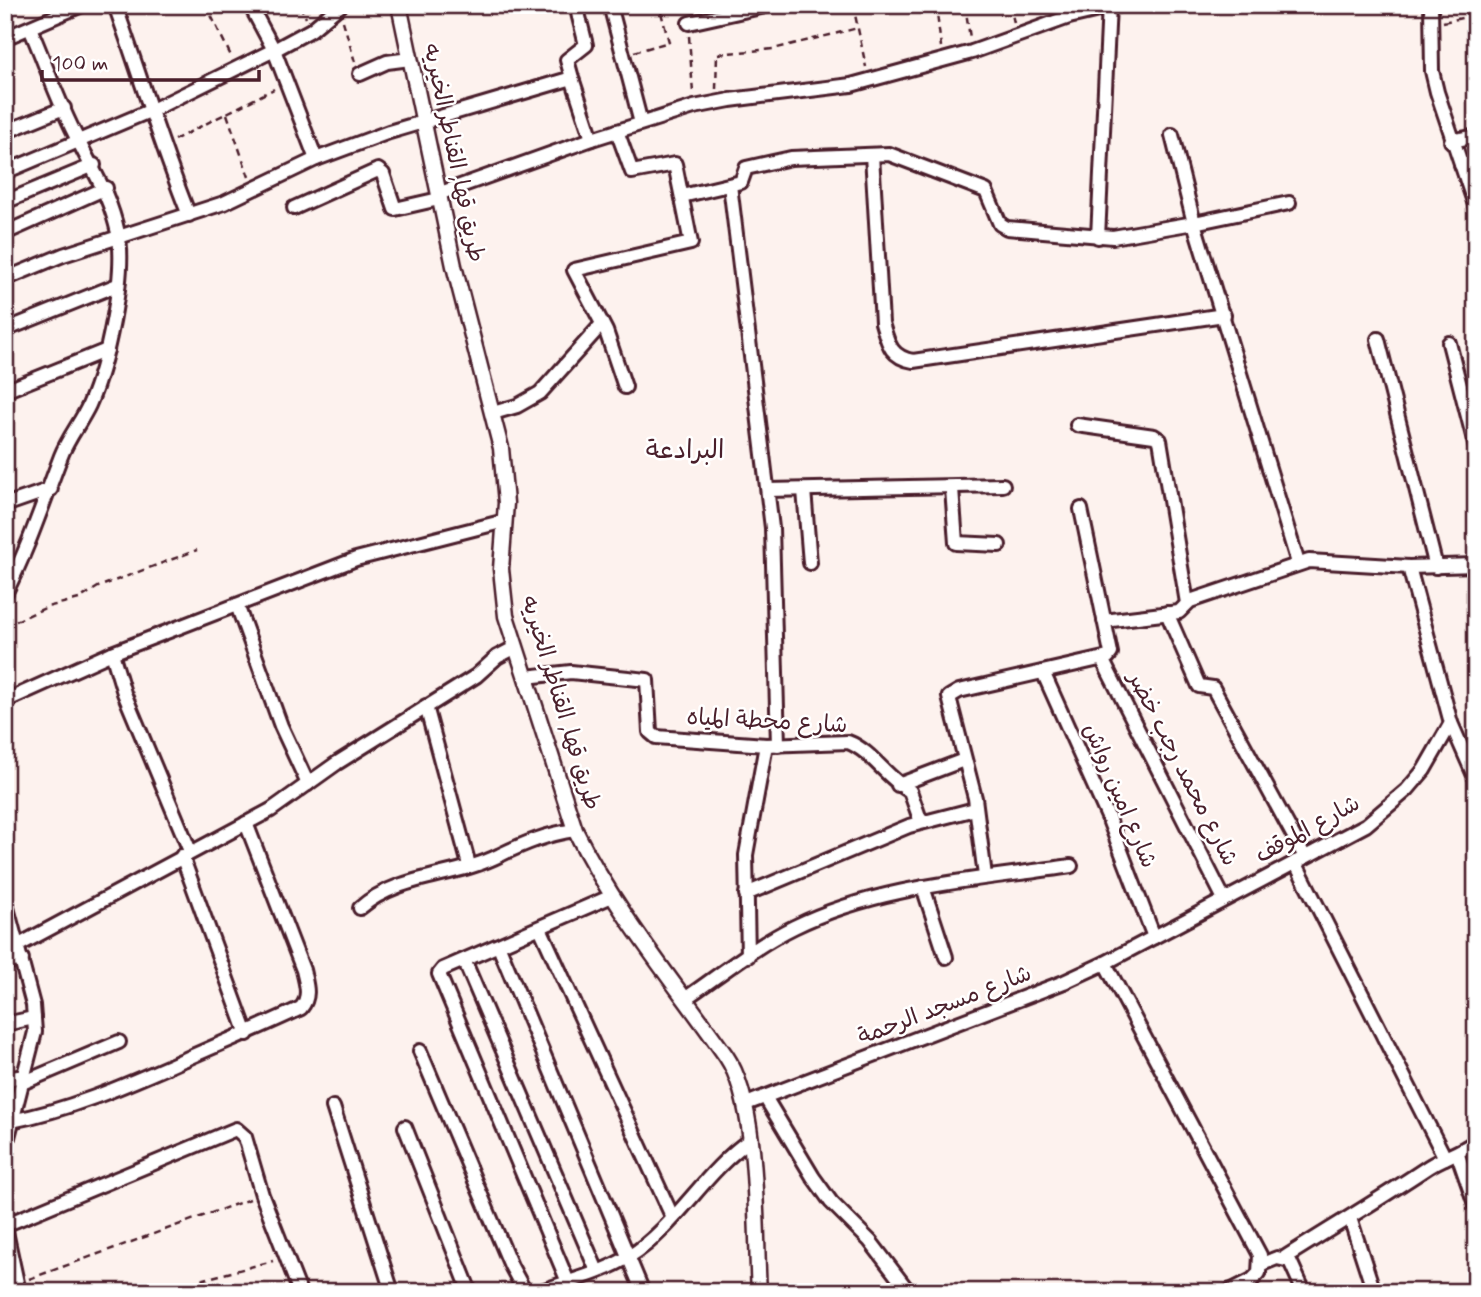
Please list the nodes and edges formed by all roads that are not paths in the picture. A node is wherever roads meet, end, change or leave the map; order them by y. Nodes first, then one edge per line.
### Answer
1 (82, 5) edge
2 (115, 5) edge
3 (250, 5) edge
4 (399, 5) edge
5 (576, 5) edge
6 (610, 5) edge
7 (770, 5) edge
8 (1431, 5) edge
9 (1112, 6) edge
10 (340, 7) edge
11 (54, 11) edge
12 (689, 23) road end
13 (30, 28) junction
14 (5, 38) edge
15 (274, 50) junction
16 (410, 59) junction
17 (360, 74) road end
18 (572, 78) junction
19 (64, 108) junction
20 (152, 110) junction
21 (423, 122) junction
22 (641, 123) junction
23 (617, 131) junction
24 (5, 132) edge
25 (1172, 135) dead end
26 (1476, 136) edge
27 (592, 139) junction
28 (78, 141) junction
29 (1451, 141) junction
30 (872, 155) junction
31 (316, 159) junction
32 (1476, 162) edge
33 (94, 165) junction
34 (1461, 165) junction
35 (5, 172) edge
36 (730, 185) junction
37 (106, 188) junction
38 (682, 196) junction
39 (438, 197) junction
40 (5, 202) edge
41 (1289, 203) dead end
42 (1475, 205) edge
43 (294, 208) dead end
44 (189, 215) junction
45 (1194, 223) junction
46 (5, 233) edge
47 (119, 236) junction
48 (1098, 237) junction
49 (5, 279) edge
50 (117, 285) junction
51 (1224, 315) junction
52 (602, 324) junction
53 (5, 330) edge
54 (1378, 339) dead end
55 (1449, 343) dead end
56 (107, 350) junction
57 (625, 387) dead end
58 (5, 391) edge
59 (493, 413) junction
60 (1077, 425) dead end
61 (1476, 448) edge
62 (1003, 485) dead end
63 (952, 488) junction
64 (51, 489) junction
65 (768, 490) junction
66 (804, 490) junction
67 (5, 505) edge
68 (1082, 509) dead end
69 (505, 522) junction
70 (999, 545) dead end
71 (810, 563) dead end
72 (1297, 563) junction
73 (1476, 565) edge
74 (1409, 567) junction
75 (1436, 567) junction
76 (5, 594) edge
77 (1187, 603) junction
78 (237, 605) junction
79 (1167, 613) junction
80 (1104, 621) junction
81 (516, 647) junction
82 (112, 653) junction
83 (1102, 659) junction
84 (1043, 672) junction
85 (526, 677) junction
86 (5, 701) edge
87 (426, 706) junction
88 (1451, 723) junction
89 (772, 745) junction
90 (964, 760) junction
91 (1476, 780) edge
92 (308, 784) junction
93 (898, 785) junction
94 (975, 809) junction
95 (922, 822) junction
96 (246, 823) junction
97 (575, 830) junction
98 (186, 853) junction
99 (1300, 859) junction
100 (469, 865) junction
101 (1071, 866) dead end
102 (985, 876) junction
103 (923, 887) junction
104 (746, 894) junction
105 (612, 896) junction
106 (1224, 899) junction
107 (5, 900) edge
108 (360, 908) dead end
109 (540, 929) junction
110 (1154, 937) junction
111 (19, 946) junction
112 (499, 947) junction
113 (748, 956) junction
114 (946, 957) dead end
115 (22, 960) junction
116 (465, 962) junction
117 (5, 963) edge
118 (1105, 963) junction
119 (686, 998) junction
120 (34, 1018) junction
121 (5, 1024) edge
122 (247, 1034) junction
123 (119, 1042) dead end
124 (419, 1051) dead end
125 (5, 1079) edge
126 (23, 1079) junction
127 (765, 1097) junction
128 (746, 1104) junction
129 (333, 1107) dead end
130 (11, 1121) junction
131 (405, 1127) dead end
132 (750, 1140) junction
133 (1476, 1141) edge
134 (6, 1144) edge
135 (1451, 1156) junction
136 (1476, 1207) edge
137 (672, 1216) junction
138 (1350, 1218) junction
139 (5, 1226) edge
140 (630, 1256) junction
141 (1284, 1258) junction
142 (1262, 1264) junction
143 (597, 1271) junction
144 (14, 1281) edge
145 (568, 1282) junction
146 (1229, 1291) edge
147 (300, 1292) edge
148 (392, 1292) edge
149 (470, 1292) edge
150 (526, 1292) edge
151 (539, 1292) edge
152 (643, 1292) edge
153 (759, 1292) edge
154 (909, 1292) edge
155 (1304, 1292) edge
156 (1374, 1292) edge

1 - 11 street
2 - 20 street
3 - 15 street
4 - 16 street, طريق قها, القناطر الخيريه
5 - 18 street
6 - 22 street
7 - 12 street
8 - 29 street
9 - 22 street
9 - 48 street
10 - 15 street
11 - 13 street
13 - 14 street
13 - 19 street
15 - 20 street
15 - 31 street
16 - 17 street
16 - 21 street, طريق قها, القناطر الخيريه
18 - 21 street
18 - 27 street
19 - 24 street
19 - 28 street
20 - 28 street
20 - 44 street
21 - 31 street
21 - 39 street, طريق قها, القناطر الخيريه
22 - 23 street
23 - 27 street
23 - 38 street
25 - 45 street
26 - 29 street
27 - 39 street
28 - 33 street
28 - 35 street
29 - 34 street
30 - 36 street
30 - 48 street
30 - 51 street
31 - 44 street
32 - 34 street
33 - 37 street
33 - 40 street
34 - 42 street
36 - 38 street
36 - 65 street
37 - 46 street
37 - 47 street
38 - 52 street
39 - 43 street
39 - 59 street, طريق قها, القناطر الخيريه
41 - 45 street
44 - 47 street
45 - 48 street
45 - 51 street
47 - 49 street
47 - 50 street
50 - 53 street
50 - 56 street
51 - 72 street
52 - 57 street
52 - 59 street
54 - 75 street
55 - 61 street
56 - 58 street
56 - 64 street
59 - 69 street, طريق قها, القناطر الخيريه
60 - 77 street
62 - 63 street
63 - 66 street
63 - 70 street
64 - 67 street
64 - 76 street
65 - 66 street
65 - 89 street
66 - 71 street
68 - 80 street
69 - 78 street
69 - 81 street, طريق قها, القناطر الخيريه
72 - 74 street
72 - 77 street
73 - 75 street
74 - 75 street
74 - 88 street
77 - 79 street
78 - 82 street
78 - 92 street
79 - 80 street
79 - 99 street
80 - 83 street
81 - 85 street, طريق قها, القناطر الخيريه
81 - 87 street
82 - 86 street
82 - 98 street
83 - 84 street
83 - 106 street, شارع محمد رجب خضر
84 - 90 street
84 - 110 street, شارع امين رواش
85 - 89 street, شارع محطة المياه
85 - 97 street, طريق قها, القناطر الخيريه
87 - 92 street
87 - 100 street
88 - 91 street
88 - 99 street, شارع الموقف
89 - 93 street, شارع محطة المياه
89 - 104 street
90 - 93 street
90 - 94 street
92 - 96 street
93 - 95 street, شارع محطة المياه
94 - 95 street
94 - 102 street
95 - 104 street
96 - 98 street
96 - 122 street
97 - 100 street
97 - 105 street, طريق قها, القناطر الخيريه
98 - 111 street
98 - 122 street
99 - 106 street, شارع الموقف
99 - 135 street
100 - 108 street
101 - 102 street
102 - 103 street
103 - 113 street
103 - 114 street
104 - 113 street
105 - 109 street
105 - 119 street, طريق قها, القناطر الخيريه
106 - 110 street, شارع الموقف
107 - 111 street
109 - 112 street
109 - 137 street
110 - 118 street, شارع مسجد الرحمة
111 - 115 street
112 - 116 street
112 - 140 street
113 - 119 street
115 - 117 street
115 - 120 street
116 - 143 street
116 - 145 street
118 - 127 street, شارع مسجد الرحمة
118 - 142 street
119 - 128 street, طريق قها, القناطر الخيريه
120 - 121 street
120 - 126 street
122 - 130 street
123 - 126 street
124 - 150 street
125 - 126 street
126 - 130 street
127 - 128 street, شارع مسجد الرحمة
127 - 154 street
128 - 132 street, طريق قها, القناطر الخيريه
129 - 148 street
130 - 134 street
131 - 149 street
132 - 137 street
132 - 153 street, طريق قها, القناطر الخيريه
133 - 135 street
135 - 136 street
135 - 138 street
137 - 140 street
138 - 141 street
138 - 156 street
139 - 144 street
139 - 147 street
140 - 143 street
140 - 152 street
141 - 142 street
141 - 155 street
142 - 146 street
143 - 145 street
145 - 151 street

